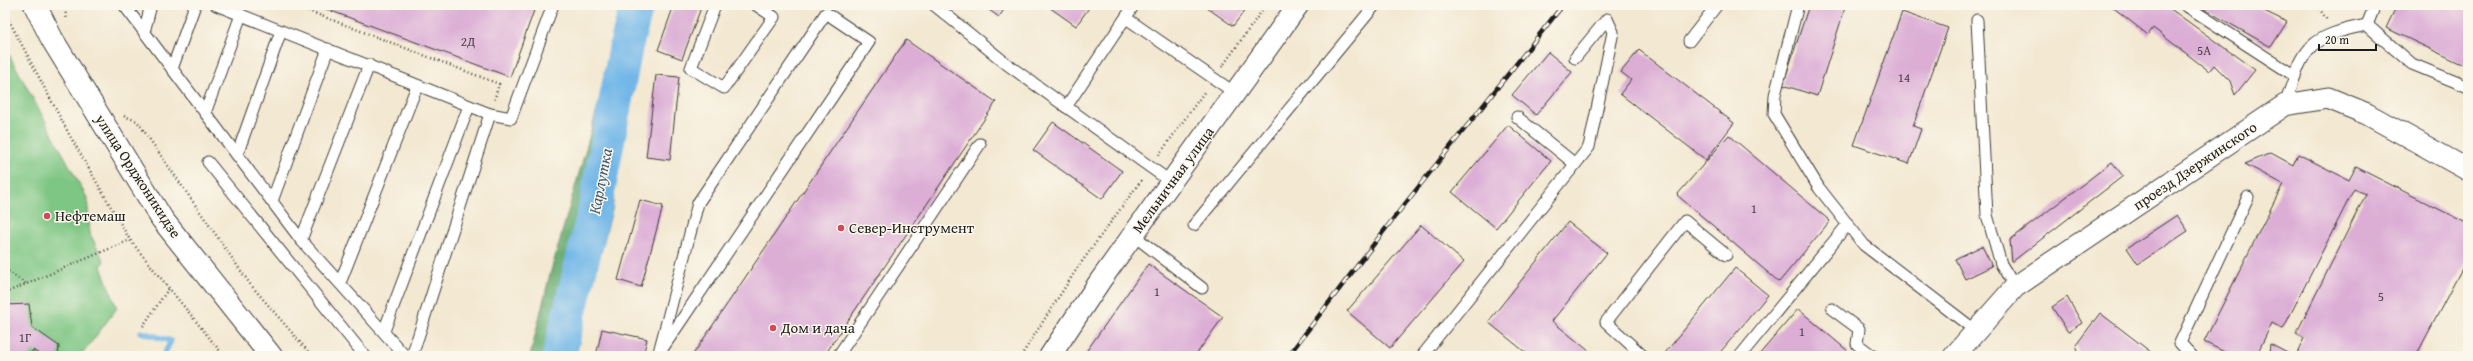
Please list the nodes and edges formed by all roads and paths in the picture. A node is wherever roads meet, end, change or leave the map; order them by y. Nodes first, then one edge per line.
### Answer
1 (35, 5) edge
2 (64, 5) edge
3 (124, 5) edge
4 (151, 5) edge
5 (195, 5) edge
6 (216, 5) edge
7 (293, 5) edge
8 (553, 5) edge
9 (715, 5) edge
10 (756, 5) edge
11 (934, 5) edge
12 (1134, 5) edge
13 (1298, 5) edge
14 (1375, 5) edge
15 (1717, 5) edge
16 (1798, 5) edge
17 (2185, 5) edge
18 (2376, 5) edge
19 (5, 14) edge
20 (241, 15) junction
21 (1126, 18) junction
22 (1977, 20) dead end
23 (68, 24) dead end
24 (2367, 25) junction
25 (281, 31) junction
26 (144, 32) junction
27 (1689, 41) dead end
28 (328, 49) junction
29 (1575, 58) dead end
30 (369, 66) junction
31 (172, 69) junction
32 (2295, 76) junction
33 (417, 86) junction
34 (2468, 87) edge
35 (1235, 93) junction
36 (2285, 105) junction
37 (469, 106) junction
38 (1066, 107) junction
39 (117, 113) dead end
40 (205, 113) junction
41 (490, 114) junction
42 (1517, 118) dead end
43 (980, 144) dead end
44 (237, 155) junction
45 (208, 162) dead end
46 (1575, 164) junction
47 (2468, 170) edge
48 (1171, 182) junction
49 (2248, 197) dead end
50 (272, 201) junction
51 (1848, 224) junction
52 (1194, 225) dead end
53 (1133, 235) junction
54 (130, 240) junction
55 (301, 240) junction
56 (1726, 255) dead end
57 (5, 269) edge
58 (340, 283) junction
59 (26, 284) junction
60 (2015, 287) junction
61 (169, 288) junction
62 (1202, 288) dead end
63 (5, 293) edge
64 (1832, 309) dead end
65 (143, 326) dead end
66 (384, 331) junction
67 (1976, 331) junction
68 (658, 355) edge
69 (224, 356) edge
70 (271, 356) edge
71 (312, 356) edge
72 (365, 356) edge
73 (405, 356) edge
74 (412, 356) edge
75 (838, 356) edge
76 (1050, 356) edge
77 (1422, 356) edge
78 (1643, 356) edge
79 (1740, 356) edge
80 (1873, 356) edge
81 (1954, 356) edge
82 (2192, 356) edge

1 - 70 main road, улица Орджоникидзе
2 - 23 path
3 - 26 lane
4 - 26 lane
5 - 31 lane
6 - 20 lane
7 - 41 path
8 - 41 lane
9 - 10 lane
11 - 38 lane
12 - 21 lane
13 - 35 street, Мельничная улица
14 - 52 lane
15 - 27 lane
16 - 51 lane
17 - 32 lane
18 - 24 lane
19 - 54 path
20 - 25 lane
20 - 40 lane
21 - 35 lane
21 - 38 lane
22 - 60 lane
24 - 32 lane
24 - 34 lane
25 - 28 lane
25 - 44 lane
26 - 31 lane
28 - 30 lane
28 - 50 lane
29 - 46 lane
30 - 33 lane
30 - 55 lane
31 - 40 lane
32 - 36 lane
33 - 37 lane
33 - 58 lane
35 - 48 street, Мельничная улица
36 - 47 street, проезд Дзержинского
36 - 60 street, проезд Дзержинского
37 - 41 lane
37 - 66 lane
38 - 48 lane
39 - 71 path
40 - 44 lane
41 - 74 lane
42 - 46 lane
43 - 75 lane
44 - 50 lane
45 - 72 lane
46 - 77 lane
48 - 53 street, Мельничная улица
49 - 82 lane
50 - 55 lane
51 - 67 lane
51 - 79 lane
53 - 62 lane
53 - 76 street, Мельничная улица
54 - 59 path
54 - 61 path
55 - 58 lane
56 - 78 lane
57 - 59 path
58 - 66 lane
59 - 63 path
60 - 67 street, проезд Дзержинского
61 - 65 path
61 - 69 path
64 - 80 lane
66 - 73 lane
67 - 81 street, проезд Дзержинского
68 - 68 lane

